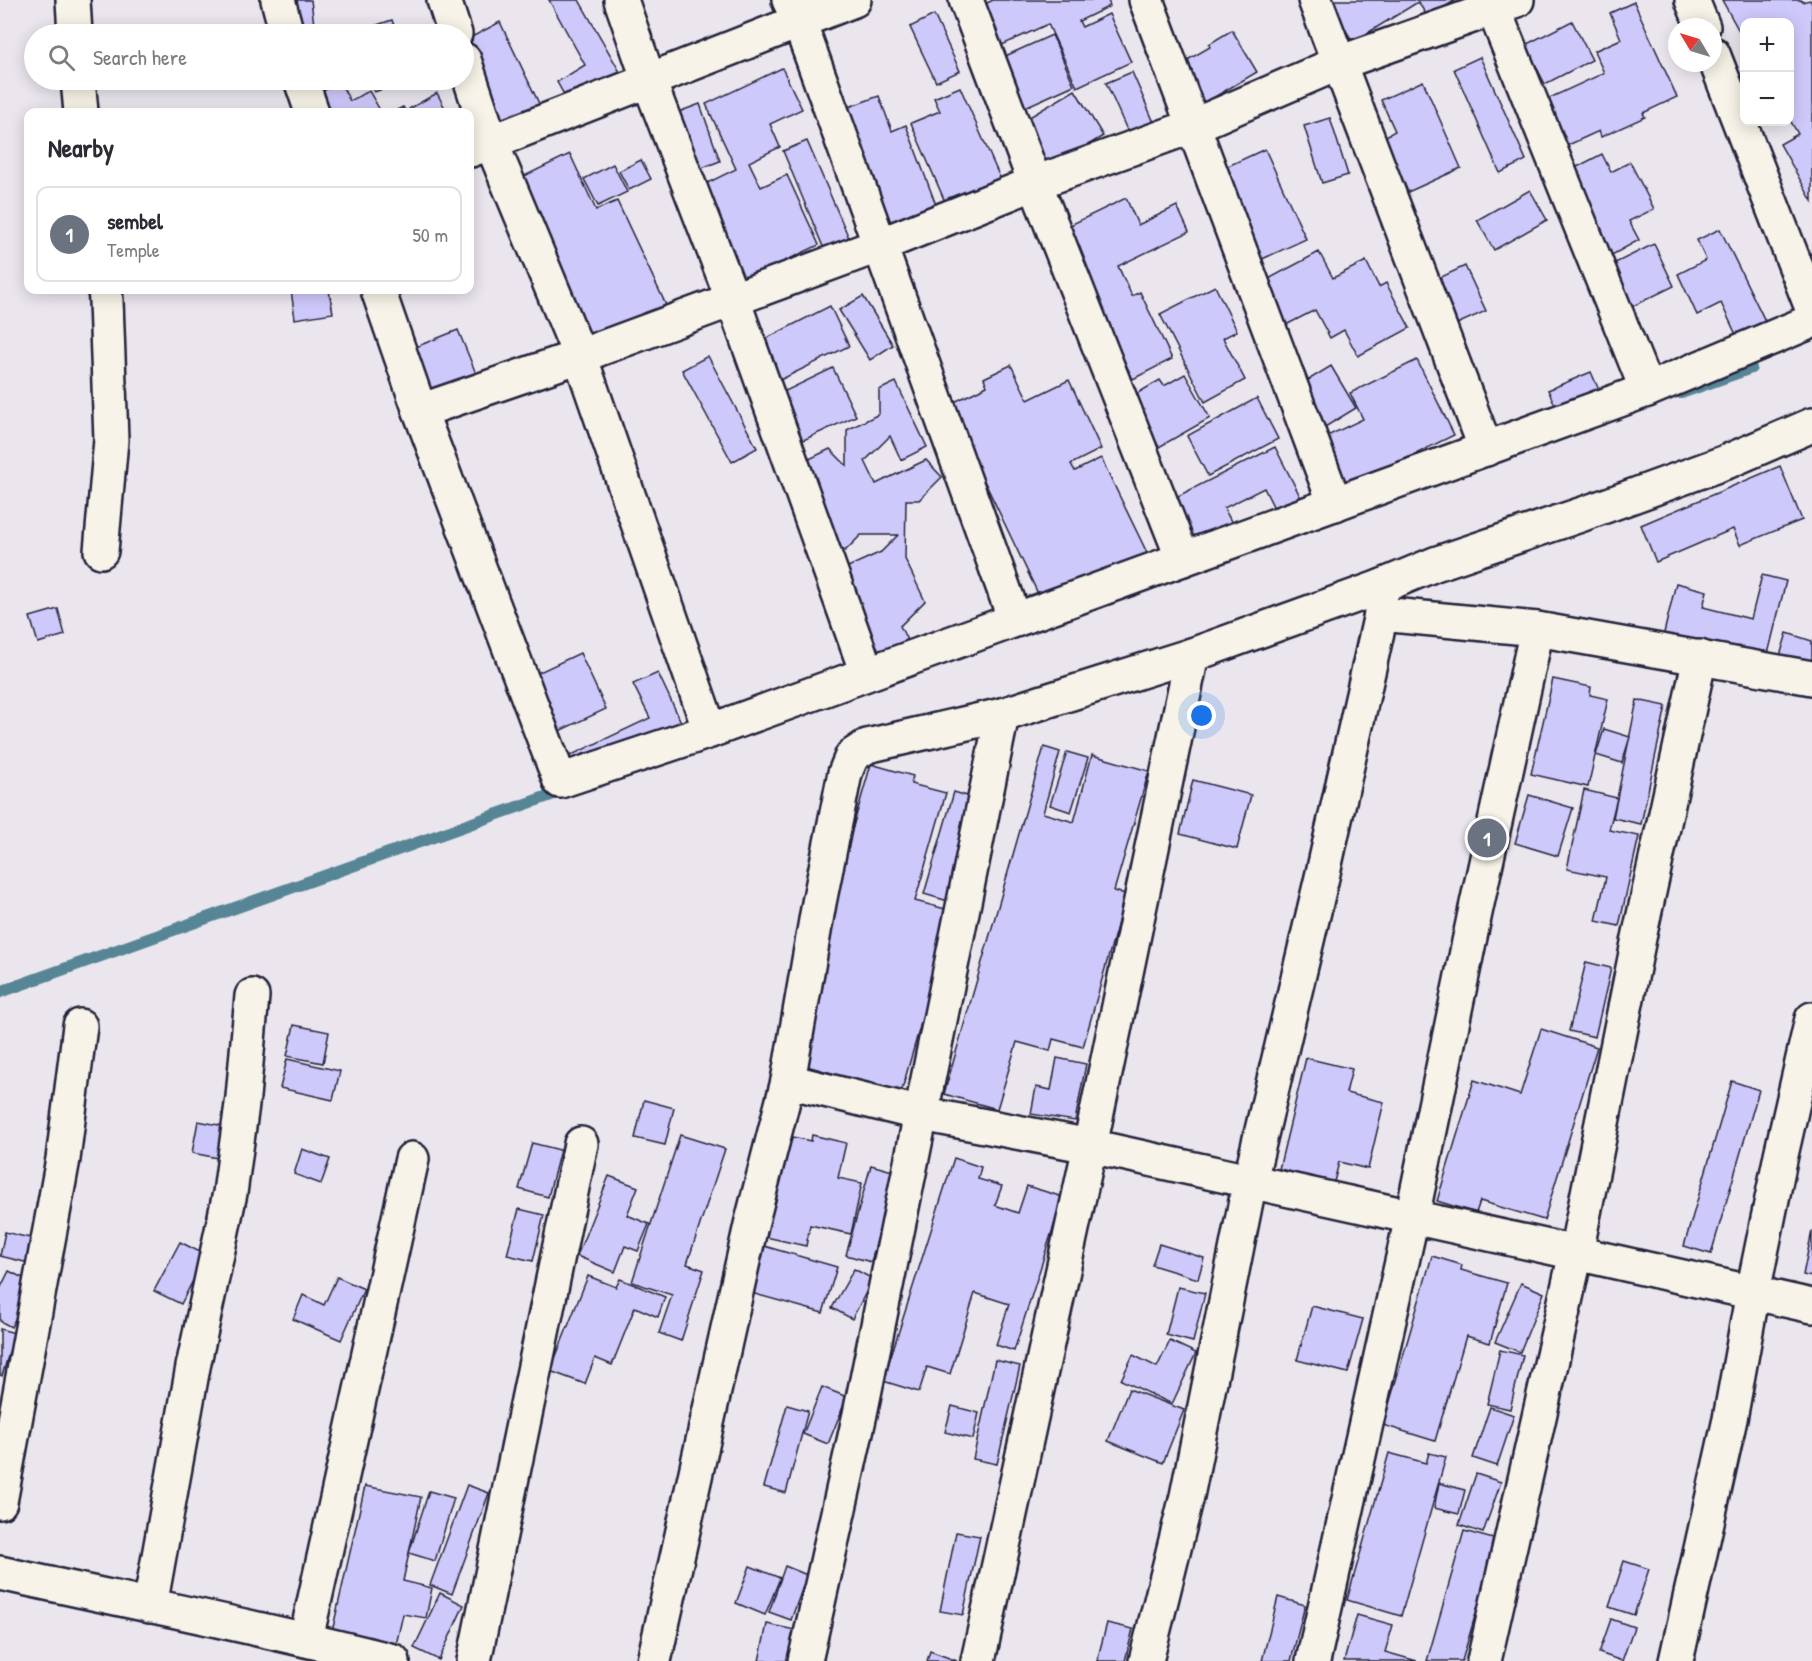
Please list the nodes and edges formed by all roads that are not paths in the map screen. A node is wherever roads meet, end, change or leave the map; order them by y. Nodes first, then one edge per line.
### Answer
1 (73, 0) edge
2 (278, 0) edge
3 (444, 0) edge
4 (621, 0) edge
5 (854, 0) edge
6 (966, 0) edge
7 (1146, 0) edge
8 (1315, 0) edge
9 (1692, 0) edge
10 (1500, 3) edge
11 (794, 10) edge
12 (1699, 18) edge
13 (74, 24) edge
14 (284, 24) edge
15 (452, 24) edge
16 (1339, 63) junction
17 (1720, 72) edge
18 (649, 81) junction
19 (79, 90) edge
20 (304, 90) edge
21 (470, 90) edge
22 (81, 108) edge
23 (310, 108) edge
24 (473, 108) edge
25 (474, 114) edge
26 (1193, 126) junction
27 (480, 147) edge
28 (1035, 183) junction
29 (880, 245) junction
30 (105, 294) edge
31 (379, 294) edge
32 (733, 300) junction
33 (1812, 308) edge
34 (1812, 321) edge
35 (579, 356) junction
36 (1647, 390) junction
37 (420, 411) junction
38 (1812, 426) edge
39 (1486, 448) junction
40 (1335, 504) junction
41 (101, 551) dead end
42 (1183, 559) junction
43 (1381, 600) junction
44 (1016, 620) junction
45 (1536, 629) junction
46 (1192, 655) junction
47 (1700, 657) junction
48 (867, 673) junction
49 (1812, 678) edge
50 (1002, 715) junction
51 (710, 731) junction
52 (252, 996) dead end
53 (1812, 1019) edge
54 (80, 1026) dead end
55 (788, 1081) junction
56 (922, 1114) junction
57 (581, 1144) dead end
58 (1090, 1146) junction
59 (412, 1159) dead end
60 (1250, 1181) junction
61 (1412, 1217) junction
62 (1576, 1252) junction
63 (1753, 1292) junction
64 (1812, 1306) edge
65 (0, 1502) edge
66 (0, 1573) edge
67 (150, 1606) junction
68 (306, 1639) junction
69 (393, 1661) edge
70 (474, 1661) edge
71 (654, 1661) edge
72 (805, 1661) edge
73 (978, 1661) edge
74 (1146, 1661) edge
75 (1313, 1661) edge
76 (1484, 1661) edge
77 (1676, 1661) edge

1 - 13 street
2 - 14 street
3 - 15 street
4 - 18 street
5 - 11 street
6 - 28 street
7 - 26 street
8 - 16 street
9 - 12 street
10 - 16 street
10 - 36 street
11 - 18 street
11 - 29 street
16 - 26 street
16 - 39 street
17 - 33 street
18 - 27 street
18 - 32 street
19 - 22 street
20 - 23 street
21 - 24 street
25 - 27 street
26 - 28 street
26 - 40 street
27 - 35 street
28 - 29 street
28 - 42 street
29 - 32 street
29 - 44 street
30 - 41 street
31 - 37 street
32 - 35 street
32 - 48 street
34 - 36 street
35 - 37 street
35 - 51 street
36 - 39 street
37 - 51 street
38 - 43 street
39 - 40 street
40 - 42 street
42 - 44 street
43 - 45 street
43 - 46 street
43 - 60 street
44 - 48 street
45 - 47 street
45 - 61 street
46 - 50 street
46 - 58 street
47 - 49 street
47 - 62 street
48 - 51 street
50 - 55 street
50 - 56 street
52 - 67 street
53 - 63 street
54 - 65 street
55 - 56 street
55 - 71 street
56 - 58 street
56 - 72 street
57 - 70 street
58 - 60 street
58 - 73 street
59 - 68 street
60 - 61 street
60 - 74 street
61 - 62 street
61 - 75 street
62 - 63 street
62 - 76 street
63 - 64 street
63 - 77 street
66 - 67 street
67 - 68 street
68 - 69 street

